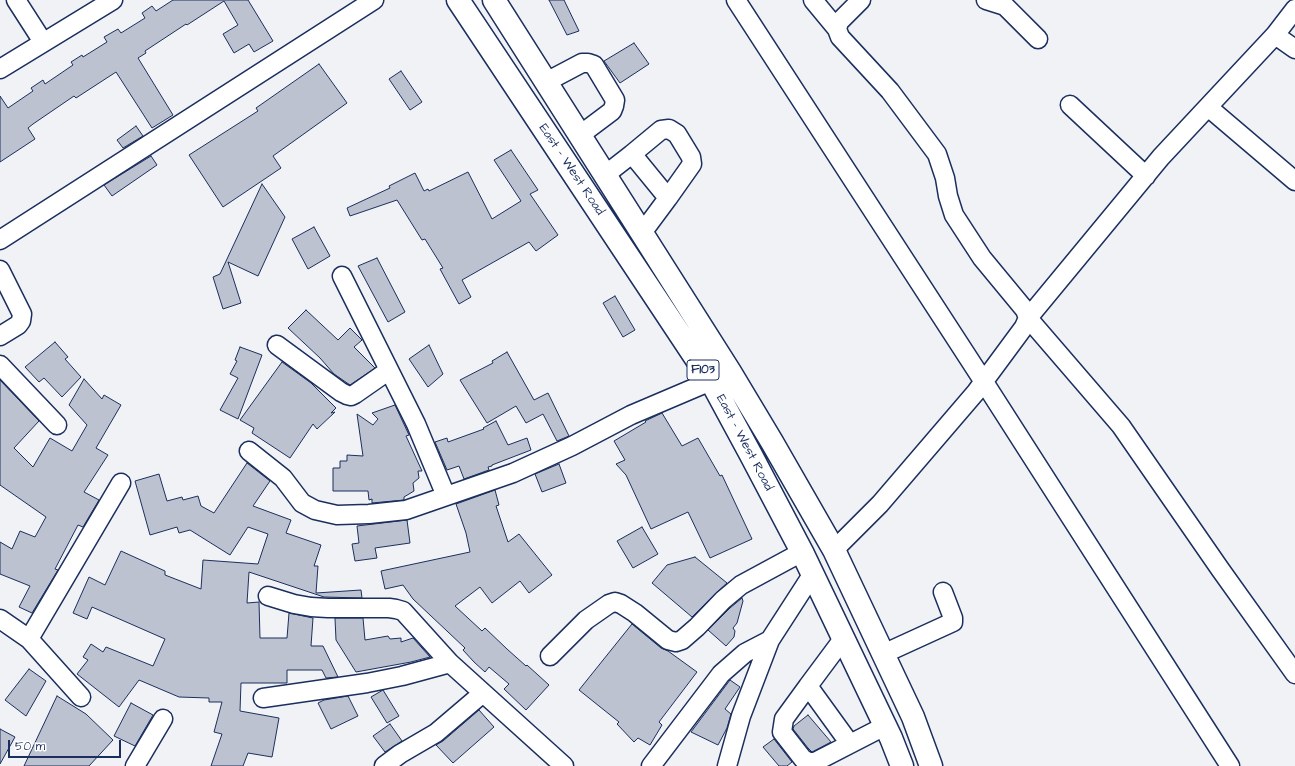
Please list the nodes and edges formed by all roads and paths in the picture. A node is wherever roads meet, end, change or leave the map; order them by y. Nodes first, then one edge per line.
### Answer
1 (16, 0) edge
2 (113, 0) edge
3 (374, 0) edge
4 (458, 0) edge
5 (494, 0) edge
6 (736, 0) edge
7 (813, 0) edge
8 (861, 0) edge
9 (986, 0) edge
10 (1286, 0) edge
11 (1295, 9) edge
12 (838, 29) junction
13 (1275, 35) junction
14 (1038, 39) dead end
15 (43, 42) junction
16 (1295, 49) edge
17 (0, 69) edge
18 (546, 82) junction
19 (1070, 105) dead end
20 (1208, 107) junction
21 (580, 136) junction
22 (632, 154) junction
23 (605, 174) junction
24 (1146, 176) junction
25 (1295, 181) edge
26 (668, 198) junction
27 (642, 233) junction
28 (0, 240) edge
29 (0, 270) edge
30 (342, 276) dead end
31 (1028, 318) junction
32 (0, 336) edge
33 (277, 344) dead end
34 (0, 365) edge
35 (388, 371) junction
36 (711, 381) junction
37 (984, 382) junction
38 (57, 425) dead end
39 (248, 451) dead end
40 (122, 483) dead end
41 (446, 496) junction
42 (834, 550) junction
43 (802, 552) junction
44 (812, 575) junction
45 (943, 592) dead end
46 (268, 596) dead end
47 (0, 619) edge
48 (29, 639) junction
49 (843, 639) junction
50 (770, 640) junction
51 (883, 654) junction
52 (550, 656) dead end
53 (450, 663) junction
54 (1295, 674) edge
55 (808, 686) junction
56 (483, 693) junction
57 (81, 697) dead end
58 (263, 698) dead end
59 (163, 719) dead end
60 (885, 726) junction
61 (850, 744) junction
62 (135, 766) edge
63 (384, 766) edge
64 (564, 766) edge
65 (651, 766) edge
66 (727, 766) edge
67 (902, 766) edge
68 (931, 766) edge
69 (1230, 766) edge

1 - 15 street
2 - 15 street
3 - 28 street
4 - 36 main road, East - West Road / F103
5 - 18 main road, East - West Road / F103
6 - 37 street
7 - 12 street
8 - 12 street
9 - 14 street
10 - 11 street
11 - 13 street
12 - 31 street
13 - 16 street
13 - 20 street
15 - 17 street
18 - 21 main road, East - West Road / F103
18 - 21 street
19 - 24 street
20 - 24 street
20 - 25 street
21 - 23 main road, East - West Road / F103
22 - 23 street
22 - 26 street
22 - 26 street
23 - 27 main road, East - West Road / F103
24 - 31 street
26 - 27 street
27 - 42 main road, East - West Road / F103
29 - 32 street
30 - 35 street
31 - 37 street
31 - 54 street
33 - 35 street
34 - 38 street
35 - 41 street
36 - 41 street
36 - 43 main road, East - West Road / F103
37 - 42 street
37 - 69 street
39 - 41 street
40 - 48 street
42 - 51 main road, East - West Road / F103
43 - 44 main road, East - West Road / F103
43 - 52 street
44 - 49 main road, East - West Road / F103
44 - 50 street
45 - 51 street
46 - 53 street
47 - 48 street
48 - 57 street
49 - 55 street
49 - 60 main road, East - West Road / F103
50 - 65 street
50 - 66 street
51 - 68 main road, East - West Road / F103
53 - 56 street
53 - 58 street
55 - 61 street
55 - 61 street
56 - 63 street
56 - 64 street
59 - 62 street
60 - 61 street
60 - 67 main road, East - West Road / F103

